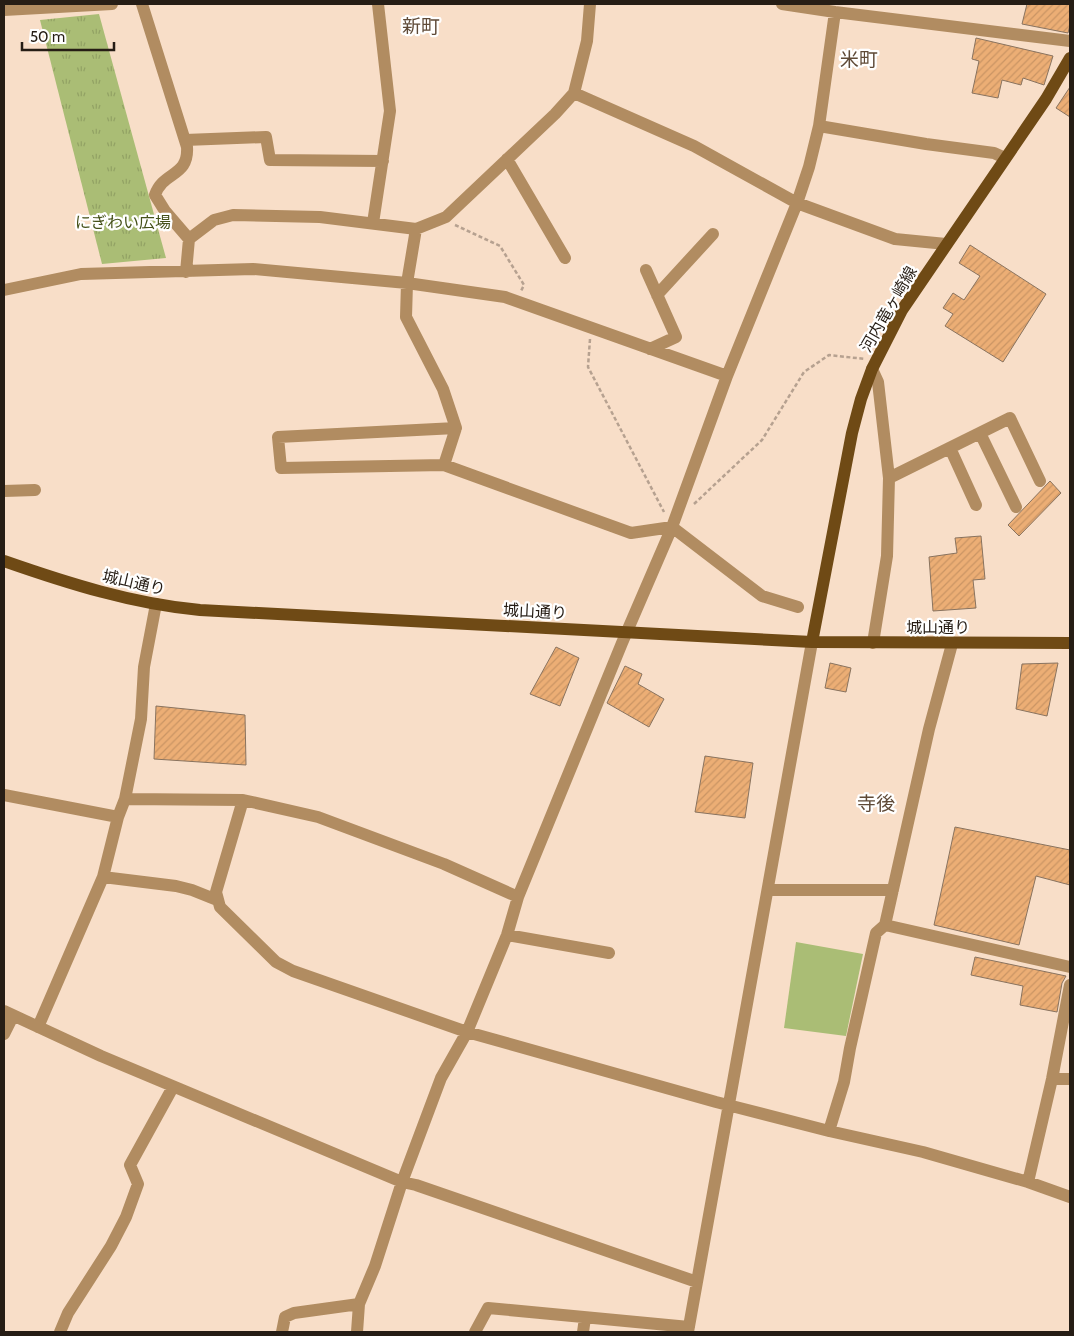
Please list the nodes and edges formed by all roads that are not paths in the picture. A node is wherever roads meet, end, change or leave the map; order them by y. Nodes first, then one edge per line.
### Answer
1 (112, 4) edge
2 (142, 4) edge
3 (378, 4) edge
4 (590, 4) edge
5 (782, 4) edge
6 (67, 5) edge
7 (4, 10) edge
8 (835, 12) junction
9 (1070, 41) edge
10 (1070, 58) edge
11 (574, 93) junction
12 (819, 126) junction
13 (185, 140) junction
14 (1006, 158) junction
15 (507, 159) junction
16 (383, 161) junction
17 (797, 203) junction
18 (373, 223) junction
19 (416, 229) junction
20 (713, 234) dead end
21 (189, 239) junction
22 (946, 244) junction
23 (565, 258) dead end
24 (646, 270) dead end
25 (186, 272) junction
26 (407, 283) junction
27 (4, 290) edge
28 (657, 295) junction
29 (650, 349) junction
30 (874, 365) junction
31 (727, 376) junction
32 (456, 428) junction
33 (980, 433) junction
34 (950, 448) junction
35 (444, 465) junction
36 (890, 478) junction
37 (1040, 480) dead end
38 (4, 490) edge
39 (35, 490) dead end
40 (976, 505) dead end
41 (1016, 506) dead end
42 (672, 527) junction
43 (4, 561) edge
44 (156, 604) junction
45 (798, 607) dead end
46 (627, 632) junction
47 (812, 642) junction
48 (873, 643) junction
49 (1070, 643) edge
50 (952, 644) junction
51 (4, 795) edge
52 (124, 799) junction
53 (243, 800) junction
54 (118, 817) junction
55 (103, 876) junction
56 (768, 890) junction
57 (892, 890) junction
58 (518, 897) junction
59 (217, 900) junction
60 (885, 925) junction
61 (507, 935) junction
62 (609, 953) dead end
63 (1070, 967) edge
64 (1070, 985) edge
65 (8, 1013) edge
66 (38, 1027) junction
67 (467, 1032) junction
68 (4, 1034) edge
69 (1052, 1079) junction
70 (1070, 1079) edge
71 (173, 1087) junction
72 (729, 1105) junction
73 (830, 1131) junction
74 (402, 1182) junction
75 (1028, 1182) junction
76 (1070, 1197) edge
77 (698, 1282) junction
78 (359, 1304) junction
79 (585, 1318) junction
80 (689, 1330) edge
81 (60, 1332) edge
82 (282, 1332) edge
83 (356, 1332) edge
84 (475, 1332) edge
85 (582, 1332) edge

1 - 6 street
2 - 13 street
3 - 16 street
4 - 11 street
5 - 8 street
6 - 7 street
8 - 9 street
8 - 12 street
10 - 14 main road, 河内竜ヶ崎線
11 - 15 street
11 - 17 street
12 - 14 street
12 - 17 street
13 - 16 street
13 - 21 street
14 - 22 main road, 河内竜ヶ崎線
15 - 19 street
15 - 23 street
16 - 18 street
17 - 22 street
17 - 31 street
18 - 19 street
18 - 21 street
19 - 26 street
20 - 28 street
21 - 25 street
22 - 30 main road, 河内竜ヶ崎線
24 - 28 street
25 - 26 street
25 - 27 street
26 - 29 street
26 - 32 street
28 - 29 street
29 - 31 street
30 - 36 street
30 - 47 main road, 河内竜ヶ崎線
31 - 42 street
32 - 35 street
32 - 35 street
33 - 34 street
33 - 37 street
33 - 41 street
34 - 36 street
34 - 40 street
35 - 42 street
36 - 48 street
38 - 39 street
42 - 45 street
42 - 46 street
43 - 44 main road, 城山通り
44 - 46 main road, 城山通り
44 - 52 street
46 - 47 main road, 城山通り
46 - 58 street
47 - 48 main road, 城山通り
47 - 56 street
48 - 50 main road, 城山通り
49 - 50 main road, 城山通り
50 - 57 street
51 - 54 street
52 - 53 street
52 - 54 street
53 - 58 street
53 - 59 street
54 - 55 street
55 - 59 street
55 - 66 street
56 - 57 street
56 - 72 street
57 - 60 street
58 - 61 street
59 - 67 street
60 - 63 street
60 - 73 street
61 - 62 street
61 - 67 street
64 - 69 street
65 - 66 street
65 - 68 street
66 - 71 street
67 - 72 street
67 - 74 street
69 - 70 street
69 - 75 street
71 - 74 street
71 - 81 street
72 - 73 street
72 - 77 street
73 - 75 street
74 - 77 street
74 - 78 street
75 - 76 street
77 - 80 street
78 - 82 street
78 - 83 street
79 - 80 street
79 - 84 street
79 - 85 street

